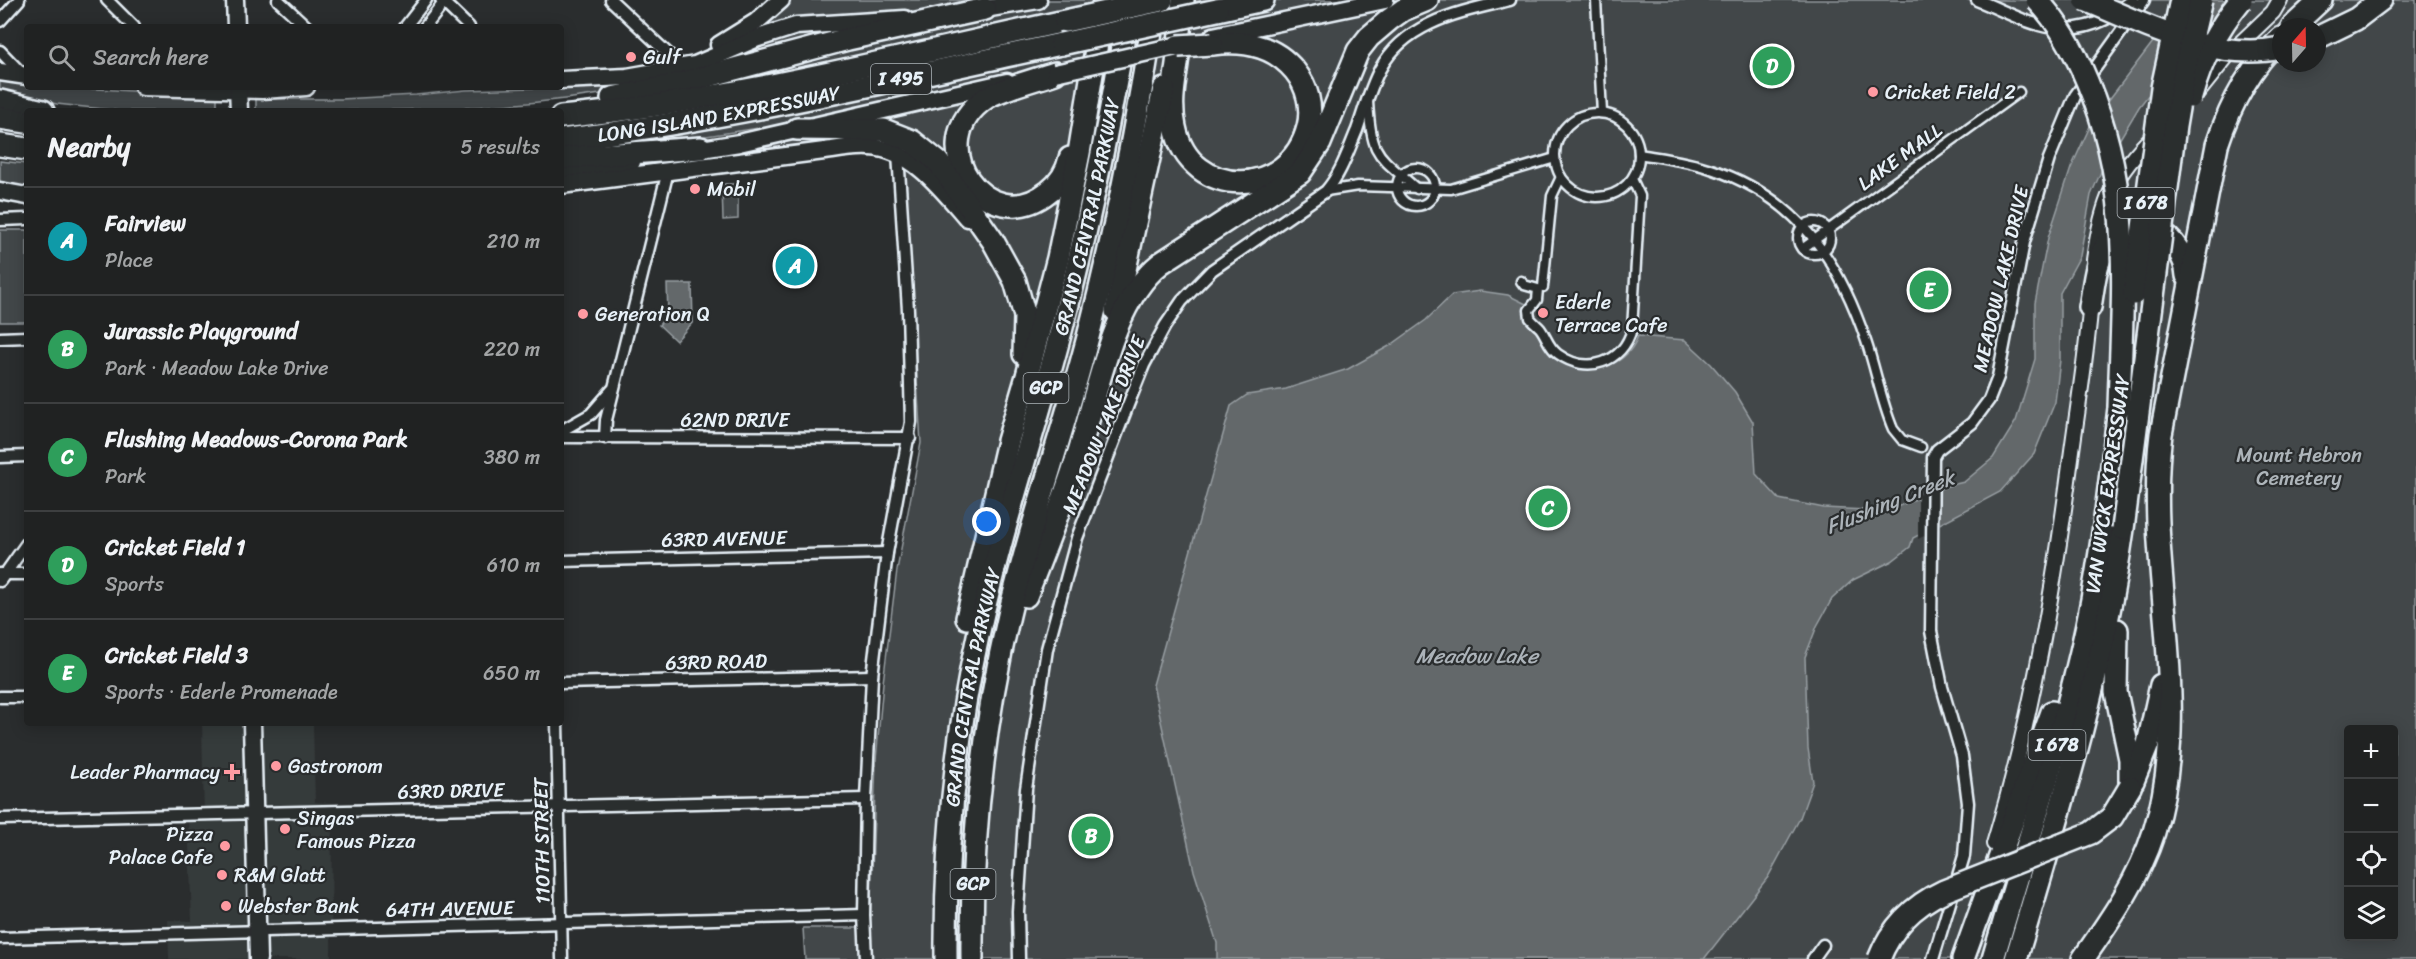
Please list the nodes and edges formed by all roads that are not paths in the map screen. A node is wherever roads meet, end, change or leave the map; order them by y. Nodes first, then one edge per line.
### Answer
1 (19, 0) edge
2 (107, 0) edge
3 (235, 0) edge
4 (278, 0) edge
5 (426, 0) edge
6 (611, 0) edge
7 (1038, 0) edge
8 (1104, 0) edge
9 (1130, 0) edge
10 (1156, 0) edge
11 (1162, 0) edge
12 (1184, 0) edge
13 (1263, 0) edge
14 (1385, 0) edge
15 (1427, 0) edge
16 (1510, 0) edge
17 (1596, 0) edge
18 (1977, 0) edge
19 (2037, 0) edge
20 (2085, 0) edge
21 (2133, 0) edge
22 (2144, 0) edge
23 (2181, 0) edge
24 (2201, 0) edge
25 (2241, 0) edge
26 (2280, 0) edge
27 (2297, 0) edge
28 (2320, 0) edge
29 (2381, 0) edge
30 (444, 1) edge
31 (779, 1) edge
32 (985, 9) junction
33 (2289, 18) edge
34 (2301, 18) edge
35 (0, 21) edge
36 (1180, 22) junction
37 (131, 24) edge
38 (236, 24) edge
39 (304, 24) edge
40 (407, 24) edge
41 (427, 24) edge
42 (466, 24) edge
43 (2072, 29) junction
44 (2326, 34) edge
45 (1213, 40) junction
46 (2272, 43) edge
47 (1178, 46) joint
48 (2272, 49) edge
49 (0, 51) edge
50 (679, 64) junction
51 (2094, 70) junction
52 (0, 72) edge
53 (661, 72) junction
54 (1055, 73) junction
55 (24, 75) edge
56 (24, 76) edge
57 (1090, 79) junction
58 (564, 80) edge
59 (238, 90) edge
60 (2019, 92) dead end
61 (1368, 100) junction
62 (0, 101) edge
63 (30, 108) edge
64 (238, 108) edge
65 (564, 110) edge
66 (1602, 113) junction
67 (564, 117) edge
68 (0, 118) edge
69 (24, 122) edge
70 (796, 129) junction
71 (564, 140) edge
72 (0, 145) edge
73 (701, 148) junction
74 (24, 149) edge
75 (898, 154) junction
76 (1640, 154) junction
77 (564, 158) edge
78 (1555, 159) junction
79 (564, 170) edge
80 (668, 171) junction
81 (1401, 175) junction
82 (1561, 177) junction
83 (1632, 179) junction
84 (2168, 184) junction
85 (564, 185) edge
86 (1397, 188) junction
87 (1418, 189) junction
88 (1435, 189) junction
89 (0, 191) edge
90 (1326, 191) junction
91 (24, 195) edge
92 (24, 219) edge
93 (0, 220) edge
94 (1804, 225) junction
95 (1828, 229) junction
96 (1815, 239) junction
97 (1802, 249) junction
98 (1824, 251) junction
99 (1015, 281) junction
100 (1521, 281) dead end
101 (1543, 287) dead end
102 (2090, 307) junction
103 (2183, 312) junction
104 (24, 337) edge
105 (0, 338) edge
106 (1106, 360) junction
107 (614, 388) junction
108 (2119, 408) junction
109 (564, 429) edge
110 (564, 437) edge
111 (605, 438) junction
112 (910, 438) junction
113 (1008, 441) junction
114 (1921, 447) dead end
115 (24, 456) edge
116 (0, 457) edge
117 (2113, 528) junction
118 (24, 547) edge
119 (887, 553) junction
120 (564, 561) edge
121 (24, 574) edge
122 (2, 577) edge
123 (2165, 625) junction
124 (998, 670) junction
125 (872, 676) junction
126 (564, 683) edge
127 (24, 696) edge
128 (0, 697) edge
129 (252, 726) edge
130 (557, 726) edge
131 (955, 773) junction
132 (2130, 787) junction
133 (866, 799) junction
134 (559, 806) junction
135 (254, 813) junction
136 (0, 819) edge
137 (864, 915) junction
138 (561, 924) junction
139 (257, 932) junction
140 (0, 938) edge
141 (1823, 945) dead end
142 (258, 959) edge
143 (562, 959) edge
144 (866, 959) edge
145 (946, 959) edge
146 (972, 959) edge
147 (1019, 959) edge
148 (1813, 959) edge
149 (1879, 959) edge
150 (1934, 959) edge
151 (1962, 959) edge
152 (1993, 959) edge
153 (2016, 959) edge
154 (2083, 959) edge

1 - 35 street
2 - 37 street
3 - 38 main road
4 - 39 street
5 - 40 street
6 - 50 street
7 - 32 main road
8 - 57 highway
9 - 131 highway, GRAND CENTRAL PARKWAY / GCP
10 - 124 highway, GRAND CENTRAL PARKWAY / GCP
11 - 67 highway, LONG ISLAND EXPRESSWAY / I 495, bridge
12 - 36 highway
13 - 71 highway, LONG ISLAND EXPRESSWAY / I 495, bridge
14 - 45 main road
15 - 106 highway
16 - 61 street, MEADOW LAKE DRIVE
17 - 66 street
18 - 43 street
19 - 108 highway, bridge
20 - 46 highway, bridge
21 - 43 street
22 - 51 street, MEADOW LAKE DRIVE
23 - 108 highway, VAN WYCK EXPRESSWAY / I 678, bridge
24 - 84 highway, VAN WYCK EXPRESSWAY / I 678, bridge
25 - 84 highway, bridge
26 - 102 street
27 - 33 highway
28 - 34 highway
29 - 44 highway
30 - 41 street
30 - 42 street
31 - 50 main road
32 - 53 main road
32 - 65 highway
36 - 45 highway
36 - 106 highway
43 - 51 street
45 - 47 highway, bridge
47 - 54 main road, bridge
48 - 103 highway
49 - 55 street
50 - 53 main road
51 - 150 street, MEADOW LAKE DRIVE
52 - 56 main road
53 - 58 main road
54 - 57 highway
54 - 70 main road
57 - 113 highway
59 - 64 main road
60 - 95 street, LAKE MALL
61 - 81 street
61 - 90 street, MEADOW LAKE DRIVE
62 - 63 highway
66 - 76 street
66 - 78 street
68 - 69 highway
70 - 73 main road
70 - 99 highway
72 - 74 highway
73 - 77 highway
73 - 79 main road
75 - 80 main road
75 - 99 main road
75 - 112 street
76 - 83 street
76 - 94 street
78 - 82 street
78 - 88 street
80 - 85 main road
80 - 107 street
81 - 86 street
81 - 87 street
81 - 88 street
82 - 83 street
82 - 101 street
83 - 100 street
84 - 117 highway, VAN WYCK EXPRESSWAY / I 678, bridge
86 - 87 street
86 - 88 street
86 - 90 street
87 - 88 street
89 - 91 main road
90 - 147 street, MEADOW LAKE DRIVE
92 - 93 street
94 - 95 street
94 - 96 street
94 - 97 street
95 - 96 street, LAKE MALL
95 - 98 street
96 - 97 street, LAKE MALL
96 - 98 street
97 - 98 street
98 - 114 street
99 - 113 highway
102 - 103 highway
102 - 151 street
103 - 123 highway
104 - 105 street
106 - 124 highway
107 - 109 street
107 - 111 street
108 - 117 highway, VAN WYCK EXPRESSWAY / I 678
110 - 111 street, 62ND DRIVE
111 - 112 street, 62ND DRIVE
112 - 119 street
113 - 131 highway
115 - 116 street
117 - 132 highway
117 - 151 highway
117 - 152 highway, VAN WYCK EXPRESSWAY / I 678
117 - 153 highway, VAN WYCK EXPRESSWAY / I 678
118 - 122 street
119 - 120 street, 63RD AVENUE
119 - 125 street
121 - 122 street
123 - 132 highway
123 - 154 highway
124 - 146 highway, GRAND CENTRAL PARKWAY / GCP
125 - 126 street, 63RD ROAD
125 - 133 street
127 - 128 street
129 - 135 main road
130 - 134 street, 110TH STREET
131 - 145 highway, GRAND CENTRAL PARKWAY / GCP
132 - 149 highway, bridge
133 - 134 street, 63RD DRIVE
133 - 137 street
134 - 135 street, 63RD DRIVE
134 - 138 street, 110TH STREET
135 - 136 street, 63RD DRIVE
135 - 139 main road
137 - 138 street, 64TH AVENUE
137 - 144 street
138 - 139 street, 64TH AVENUE
138 - 143 street, 110TH STREET
139 - 140 street, 64TH AVENUE
139 - 142 main road
141 - 148 street

